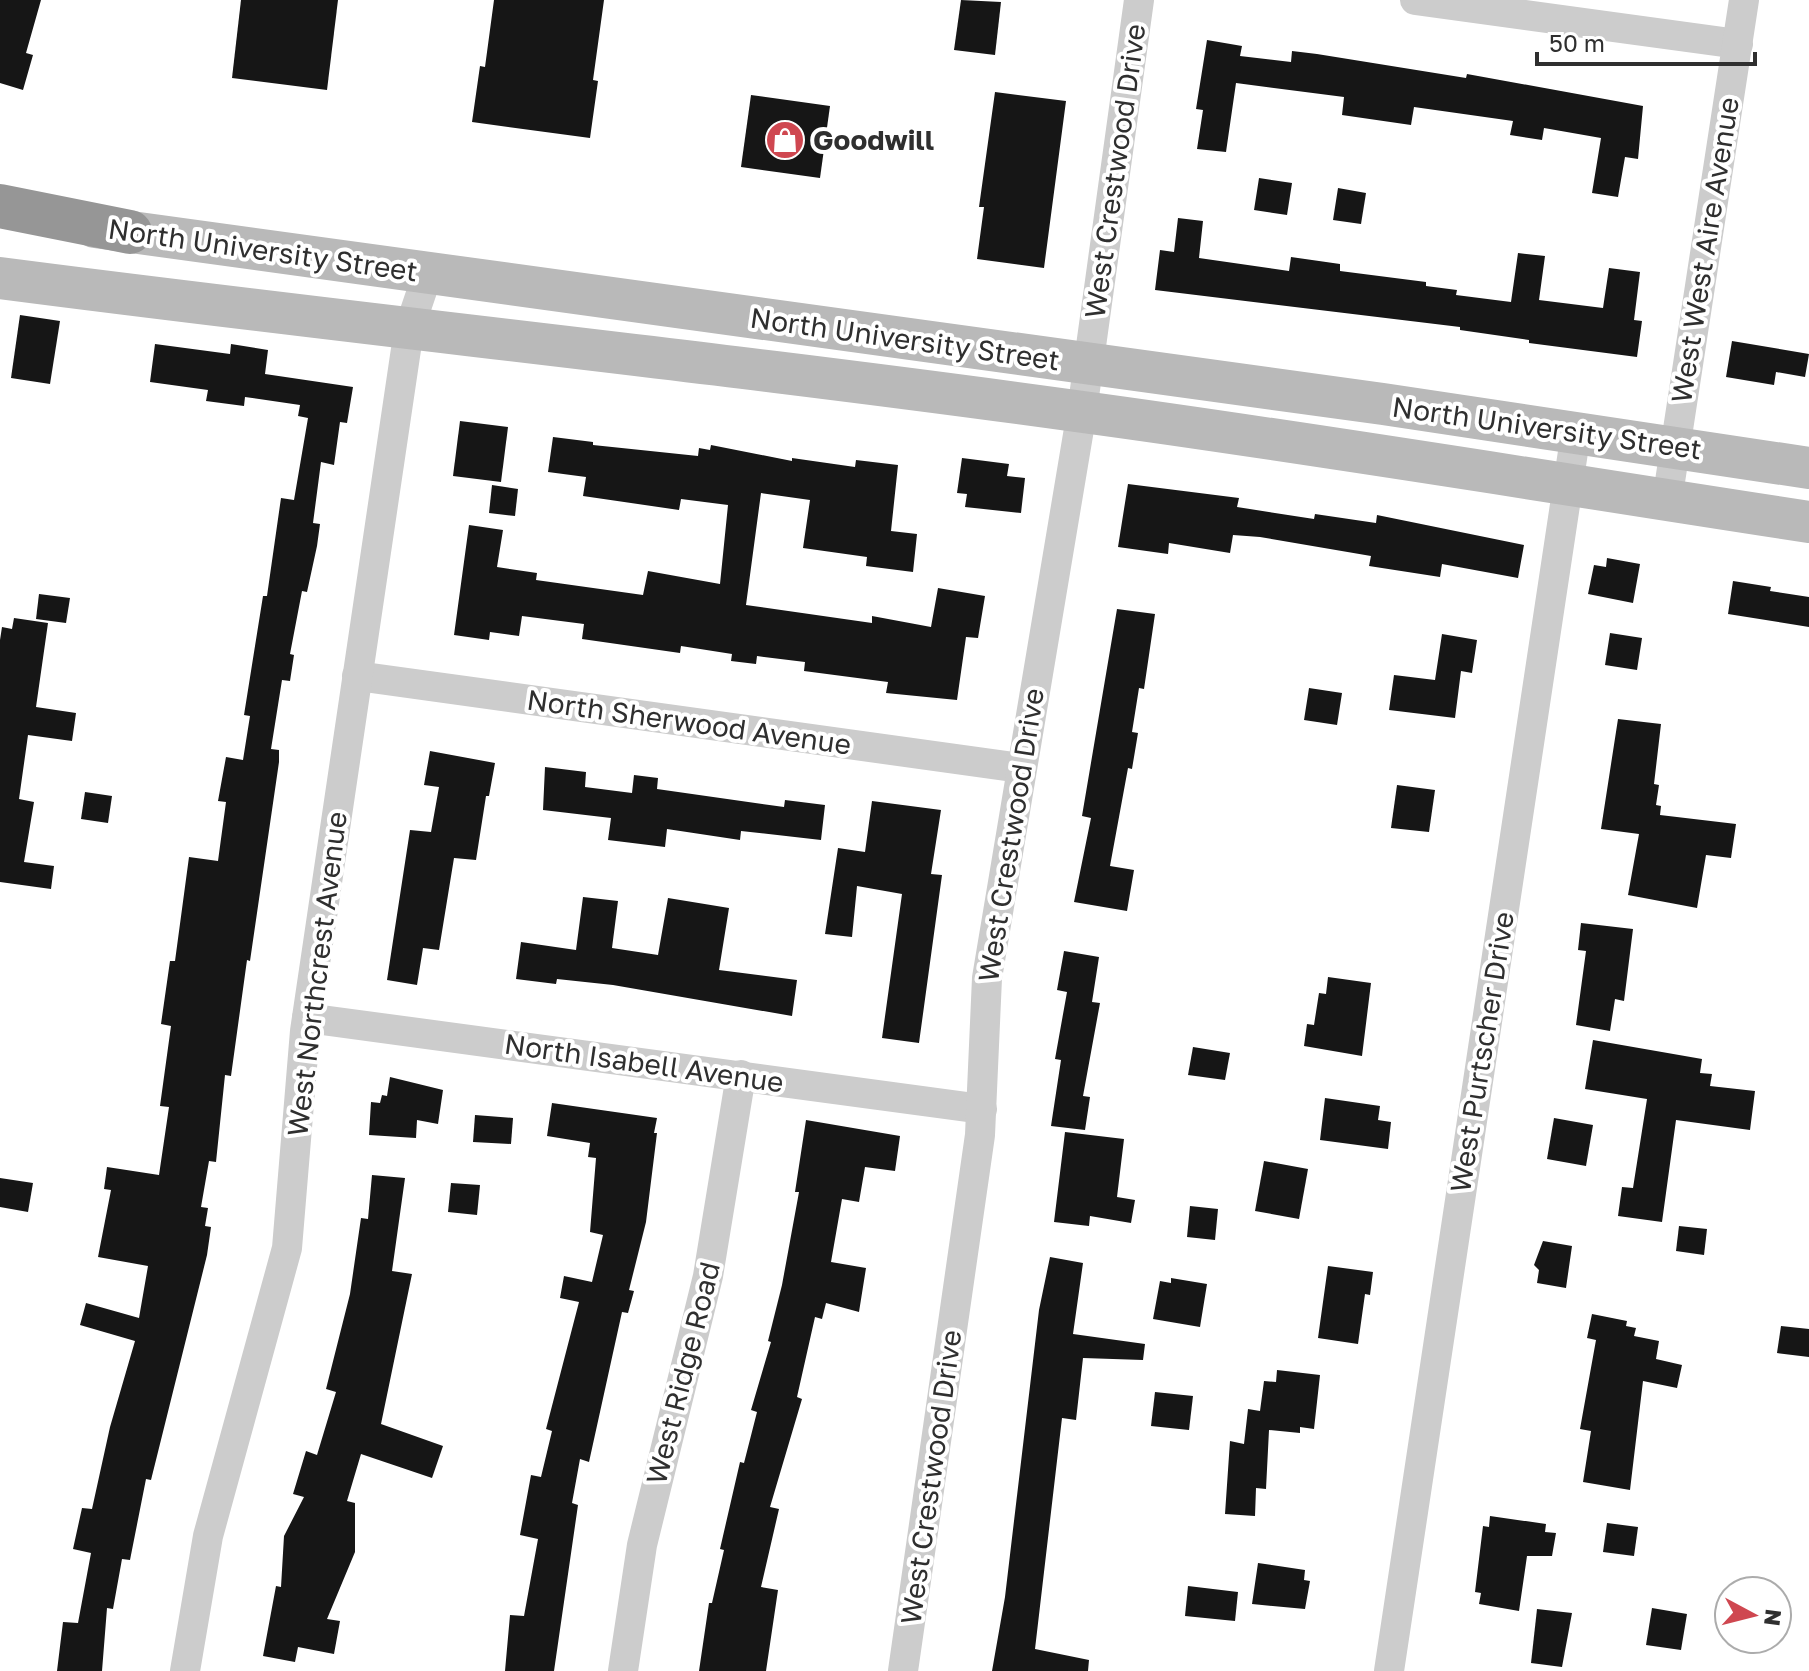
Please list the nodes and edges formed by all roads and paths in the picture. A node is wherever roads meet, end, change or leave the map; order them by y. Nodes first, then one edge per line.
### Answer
1 (1139, 0) edge
2 (1415, 0) edge
3 (1744, 0) edge
4 (1738, 44) junction
5 (0, 206) edge
6 (0, 213) edge
7 (130, 232) junction
8 (428, 273) junction
9 (0, 278) edge
10 (409, 329) junction
11 (1088, 365) junction
12 (1082, 411) junction
13 (1576, 432) junction
14 (1675, 445) junction
15 (1809, 468) edge
16 (1569, 486) junction
17 (1667, 501) junction
18 (1809, 522) edge
19 (357, 676) junction
20 (1021, 768) junction
21 (307, 1018) junction
22 (741, 1075) junction
23 (982, 1109) junction
24 (185, 1671) edge
25 (623, 1671) edge
26 (903, 1671) edge
27 (1389, 1671) edge

1 - 11 street, West Crestwood Drive
2 - 4 street
3 - 4 street, West West Aire Avenue
4 - 14 street, West West Aire Avenue
5 - 7 highway
6 - 7 main road, North University Street
7 - 8 main road, North University Street
8 - 10 street, West Northcrest Avenue
8 - 11 main road, North University Street
9 - 10 main road, North University Street
10 - 12 main road, North University Street
10 - 19 street, West Northcrest Avenue
11 - 12 street, West Crestwood Drive
11 - 13 main road, North University Street
12 - 16 main road, North University Street
12 - 20 street, West Crestwood Drive
13 - 14 main road, North University Street
13 - 16 street, West Purtscher Drive
14 - 15 main road, North University Street
14 - 17 street, West West Aire Avenue
16 - 17 main road, North University Street
16 - 27 street, West Purtscher Drive
17 - 18 main road, North University Street
19 - 20 street, North Sherwood Avenue
19 - 21 street, West Northcrest Avenue
20 - 23 street, West Crestwood Drive
21 - 22 street, North Isabell Avenue
21 - 24 street, West Northcrest Avenue
22 - 23 street, North Isabell Avenue
22 - 25 street, West Ridge Road
23 - 26 street, West Crestwood Drive

